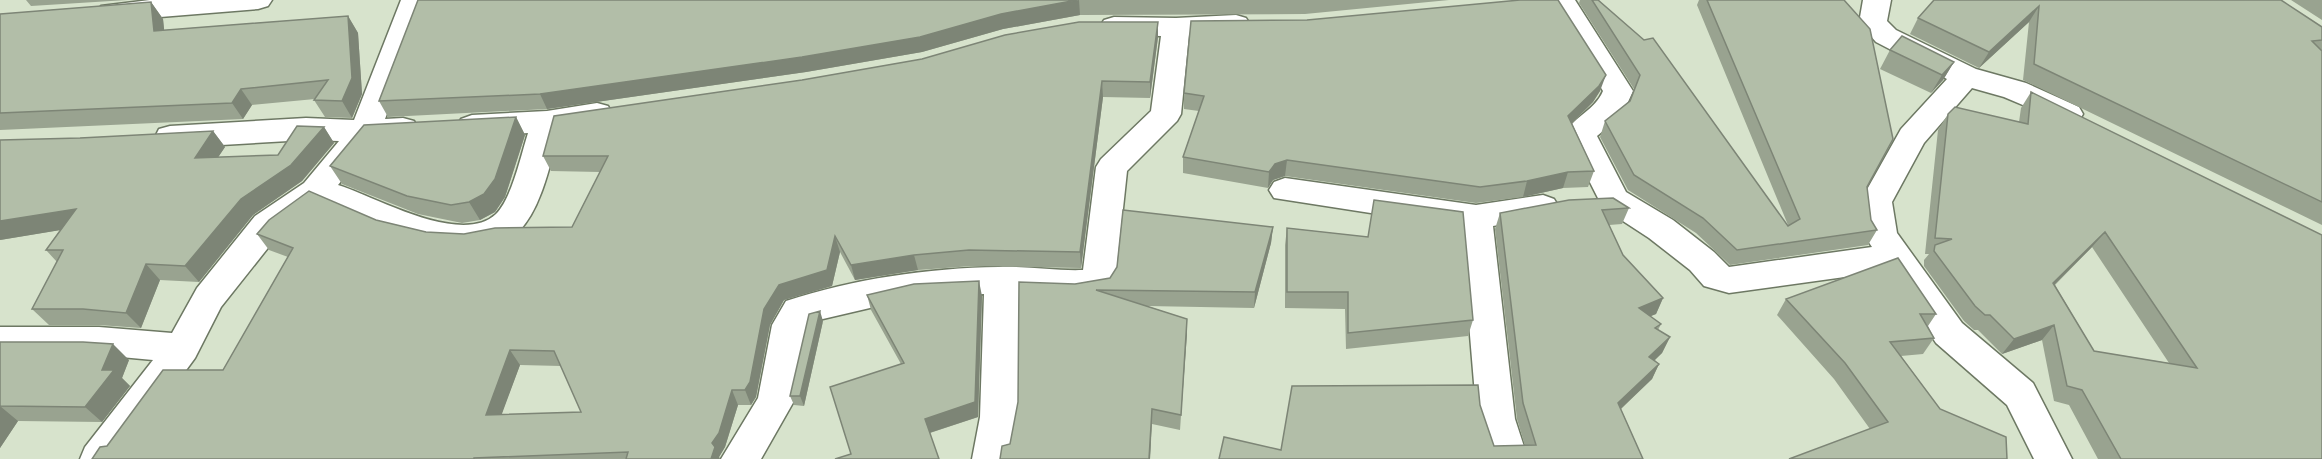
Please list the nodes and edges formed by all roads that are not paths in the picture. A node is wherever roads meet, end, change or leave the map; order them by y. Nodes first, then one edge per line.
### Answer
1 (258, 0) edge
2 (415, 0) edge
3 (1877, 0) edge
4 (1554, 1) edge
5 (82, 14) edge
6 (1258, 24) edge
7 (1090, 26) edge
8 (1176, 27) junction
9 (1966, 76) junction
10 (628, 109) edge
11 (548, 121) junction
12 (2097, 129) edge
13 (365, 131) junction
14 (141, 138) edge
15 (1285, 190) dead end
16 (315, 191) junction
17 (1590, 201) junction
18 (1476, 217) junction
19 (1895, 257) junction
20 (1002, 280) junction
21 (0, 340) edge
22 (182, 348) junction
23 (99, 459) edge
24 (740, 459) edge
25 (991, 459) edge
26 (1509, 459) edge
27 (2053, 459) edge

1 - 5 street
2 - 13 street
3 - 9 street
4 - 17 street
6 - 8 street
7 - 8 street
8 - 20 street
9 - 12 street
9 - 19 street
10 - 11 street
11 - 13 street
11 - 16 street
13 - 14 street
13 - 16 street
15 - 18 street
16 - 22 street
17 - 18 street
17 - 19 street
18 - 26 street
19 - 27 street
20 - 24 street
20 - 25 street
21 - 22 street
22 - 23 street

